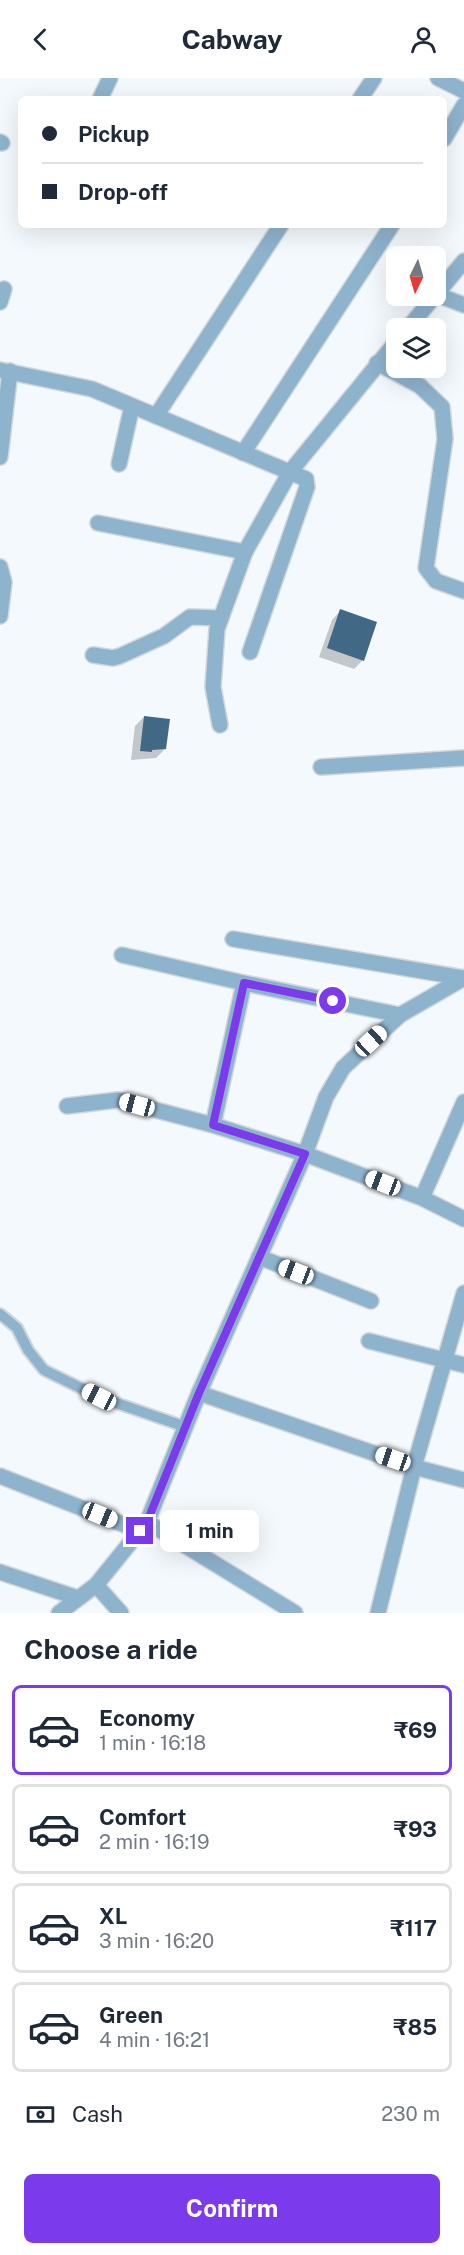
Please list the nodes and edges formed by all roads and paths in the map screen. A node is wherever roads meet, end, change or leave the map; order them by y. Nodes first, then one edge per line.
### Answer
1 (110, 78) edge
2 (374, 78) edge
3 (438, 78) edge
4 (464, 91) edge
5 (101, 96) edge
6 (362, 96) edge
7 (464, 105) edge
8 (447, 134) edge
9 (278, 228) edge
10 (390, 228) edge
11 (464, 261) edge
12 (446, 285) edge
13 (446, 298) edge
14 (464, 305) edge
15 (428, 306) edge
16 (417, 318) edge
17 (386, 353) edge
18 (377, 363) junction
19 (5, 371) edge
20 (132, 406) junction
21 (156, 416) junction
22 (243, 453) junction
23 (0, 458) edge
24 (120, 464) dead end
25 (290, 472) junction
26 (98, 523) dead end
27 (244, 552) junction
28 (0, 567) edge
29 (464, 591) edge
30 (0, 616) edge
31 (221, 618) junction
32 (250, 652) dead end
33 (93, 655) dead end
34 (220, 725) dead end
35 (464, 758) edge
36 (321, 767) dead end
37 (233, 939) dead end
38 (122, 955) dead end
39 (244, 983) junction
40 (400, 1015) junction
41 (464, 1102) edge
42 (66, 1106) dead end
43 (213, 1125) junction
44 (305, 1154) junction
45 (422, 1198) junction
46 (464, 1219) edge
47 (259, 1257) junction
48 (464, 1293) edge
49 (371, 1301) dead end
50 (0, 1314) edge
51 (369, 1341) dead end
52 (443, 1359) junction
53 (464, 1365) edge
54 (199, 1393) junction
55 (186, 1427) junction
56 (414, 1467) junction
57 (0, 1476) edge
58 (464, 1480) edge
59 (144, 1527) junction
60 (0, 1572) edge
61 (96, 1585) junction
62 (78, 1598) junction
63 (59, 1613) edge
64 (121, 1613) edge
65 (295, 1613) edge
66 (378, 1613) edge

1 - 5 street
2 - 6 street
3 - 4 street
7 - 8 street
9 - 21 street
10 - 22 street
11 - 12 street
13 - 14 street
15 - 16 street
17 - 18 street
18 - 25 street
18 - 29 street
19 - 20 street
19 - 23 street
20 - 21 street
20 - 24 street
21 - 22 street
22 - 25 street
25 - 27 street
25 - 32 street
26 - 27 street
27 - 31 street
28 - 30 street
31 - 33 street
31 - 34 street
35 - 36 street
37 - 40 street
38 - 39 street
39 - 40 street
39 - 43 street
40 - 44 street
41 - 45 street
42 - 43 street
43 - 44 street
44 - 45 street
44 - 47 street
45 - 46 street
47 - 49 street
47 - 54 street
48 - 52 street
50 - 55 lane
51 - 52 street
52 - 53 street
52 - 56 street
54 - 55 street
54 - 56 street
55 - 59 street
56 - 58 street
56 - 66 street
57 - 59 street
59 - 61 street
59 - 65 street
60 - 62 street
61 - 62 street
61 - 64 street
62 - 63 street

